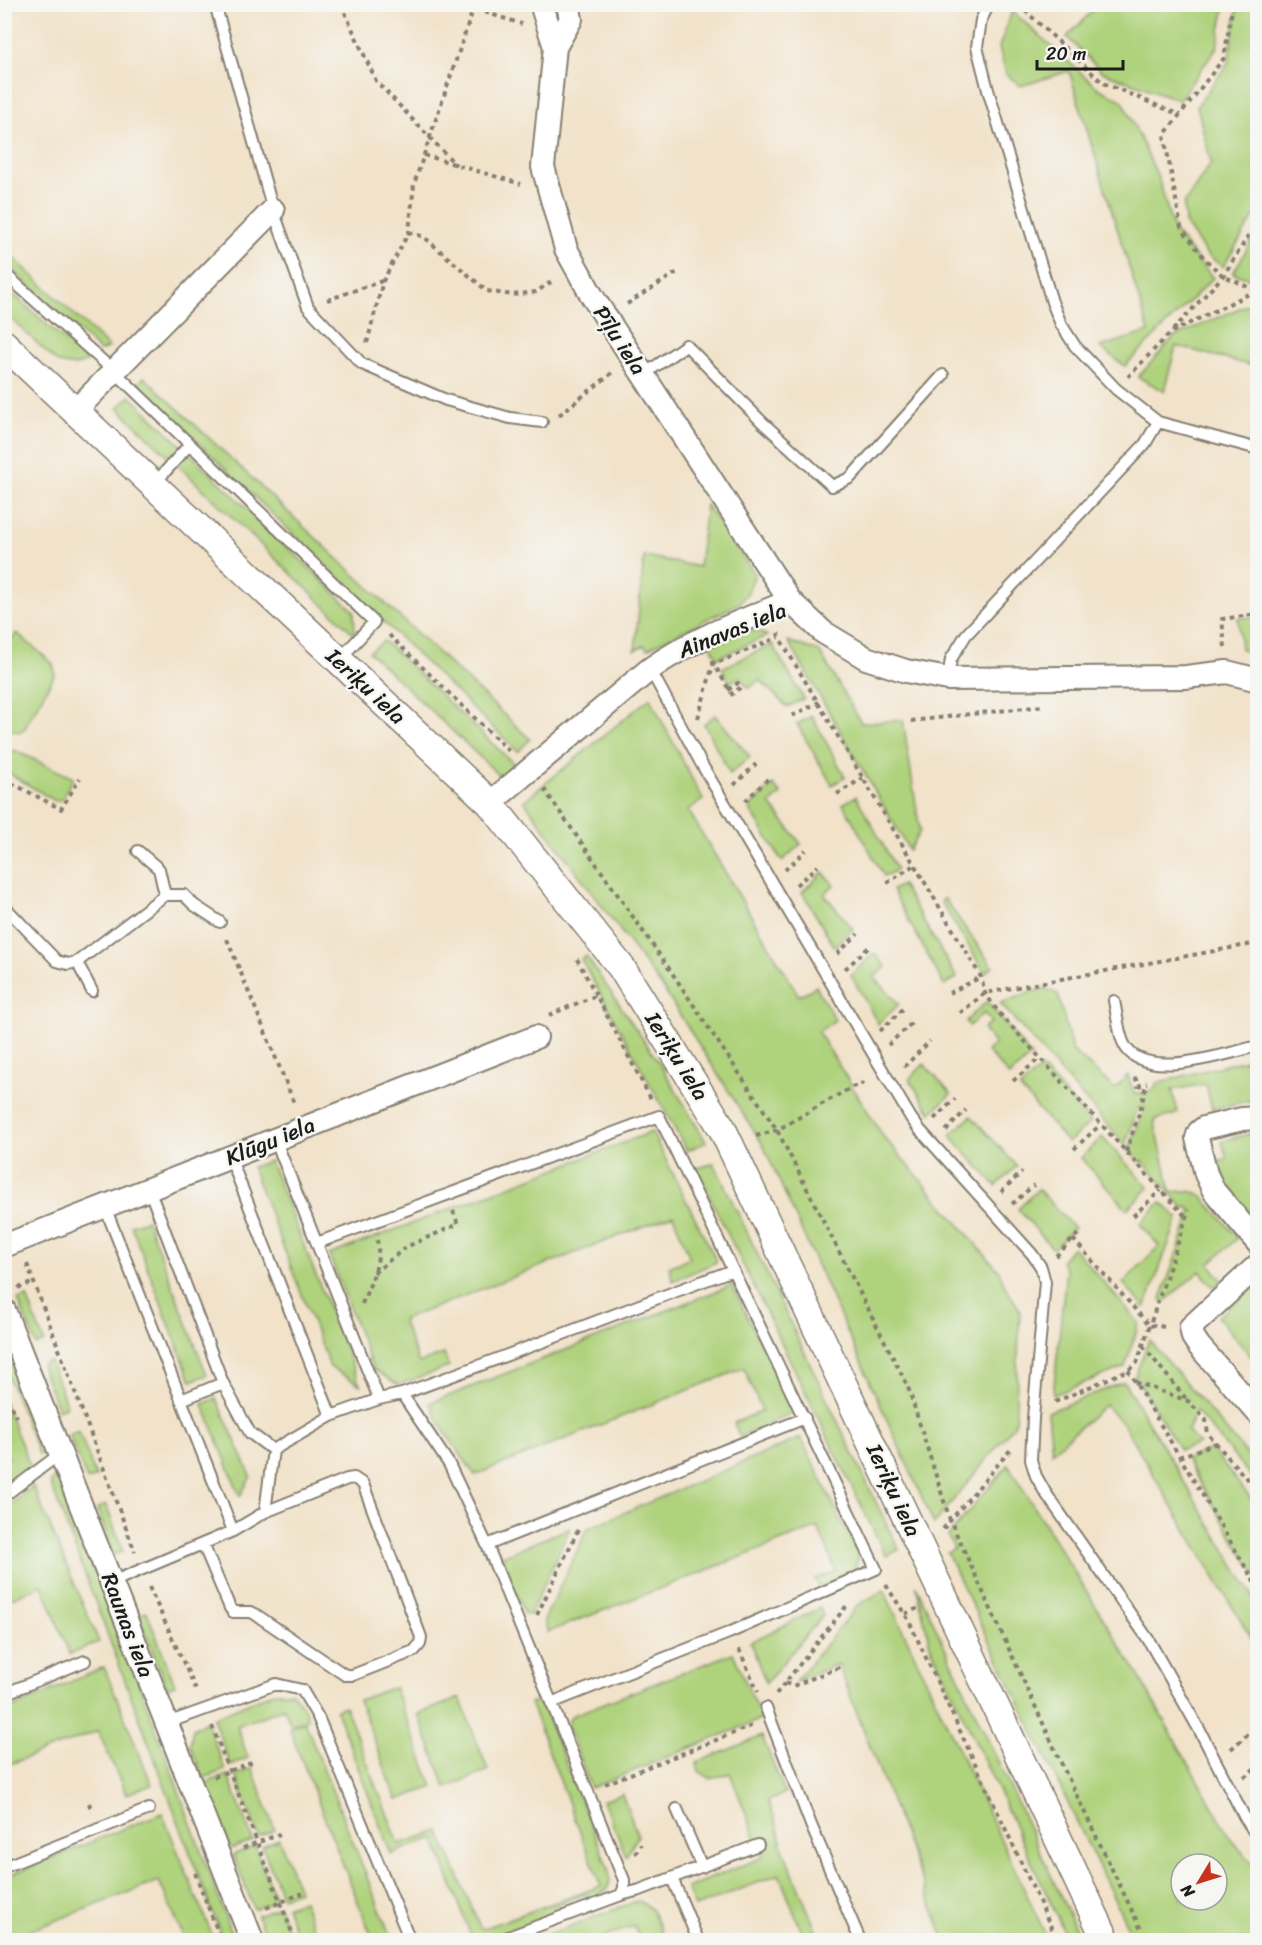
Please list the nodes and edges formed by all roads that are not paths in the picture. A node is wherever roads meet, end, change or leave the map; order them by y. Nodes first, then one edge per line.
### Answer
1 (215, 4) edge
2 (546, 4) edge
3 (568, 4) edge
4 (988, 4) edge
5 (552, 40) junction
6 (273, 210) junction
7 (4, 273) edge
8 (4, 344) edge
9 (638, 367) junction
10 (114, 371) junction
11 (943, 375) dead end
12 (76, 410) junction
13 (542, 422) road end
14 (1158, 422) junction
15 (190, 444) junction
16 (1257, 449) edge
17 (154, 484) junction
18 (782, 605) junction
19 (339, 661) junction
20 (650, 669) junction
21 (948, 679) junction
22 (1257, 680) edge
23 (490, 803) junction
24 (138, 851) dead end
25 (165, 895) junction
26 (4, 906) edge
27 (220, 922) road end
28 (77, 962) junction
29 (92, 991) dead end
30 (1114, 1001) dead end
31 (536, 1037) road end
32 (1257, 1046) edge
33 (1257, 1118) edge
34 (275, 1139) junction
35 (230, 1157) junction
36 (149, 1189) junction
37 (105, 1207) junction
38 (317, 1243) junction
39 (1257, 1243) edge
40 (12, 1244) edge
41 (1257, 1265) edge
42 (733, 1270) junction
43 (5, 1311) edge
44 (223, 1383) junction
45 (402, 1394) junction
46 (379, 1399) junction
47 (181, 1400) junction
48 (1257, 1413) edge
49 (331, 1416) junction
50 (805, 1418) junction
51 (273, 1450) junction
52 (61, 1453) junction
53 (4, 1496) edge
54 (265, 1512) junction
55 (233, 1531) junction
56 (203, 1544) junction
57 (487, 1545) junction
58 (112, 1582) junction
59 (85, 1661) dead end
60 (4, 1695) edge
61 (551, 1703) junction
62 (766, 1708) road end
63 (167, 1723) junction
64 (149, 1809) dead end
65 (677, 1809) dead end
66 (1257, 1838) edge
67 (758, 1845) dead end
68 (4, 1867) edge
69 (702, 1867) junction
70 (672, 1878) junction
71 (621, 1895) junction
72 (252, 1941) edge
73 (410, 1941) edge
74 (500, 1941) edge
75 (698, 1941) edge
76 (860, 1941) edge
77 (1106, 1941) edge

1 - 6 lane
2 - 5 street, Pīļu iela
3 - 5 street, Pīļu iela
4 - 14 lane
5 - 9 street, Pīļu iela
6 - 10 street
6 - 13 lane
7 - 10 lane
8 - 12 street, Ieriķu iela
9 - 11 lane
9 - 18 street, Pīļu iela
10 - 12 street
10 - 15 lane
12 - 17 street, Ieriķu iela
14 - 16 lane
14 - 21 lane
15 - 17 lane
15 - 19 lane
17 - 19 street, Ieriķu iela
18 - 20 street, Ainavas iela
18 - 21 street, Ainavas iela
19 - 23 street, Ieriķu iela
20 - 23 street, Ainavas iela
20 - 66 lane
21 - 22 street, Ainavas iela
23 - 77 street, Ieriķu iela
24 - 25 lane
25 - 27 lane
25 - 28 lane
26 - 28 lane
28 - 29 lane
30 - 32 lane
31 - 34 street, Klūgu iela
33 - 39 street
34 - 35 street, Klūgu iela
34 - 38 lane
35 - 36 street, Klūgu iela
35 - 49 lane
36 - 37 street, Klūgu iela
36 - 44 lane
37 - 40 street, Klūgu iela
37 - 47 lane
38 - 42 lane
38 - 46 lane
41 - 48 street
42 - 45 lane
42 - 50 lane
43 - 52 street, Raunas iela
44 - 47 lane
44 - 51 lane
45 - 46 lane
45 - 57 lane
46 - 49 lane
47 - 55 lane
49 - 51 lane
50 - 57 lane
50 - 61 lane
51 - 54 lane
52 - 53 lane
52 - 58 street, Raunas iela
54 - 55 lane
54 - 56 lane
55 - 56 lane
56 - 58 lane
57 - 61 lane
58 - 63 street, Raunas iela
59 - 60 lane
61 - 71 lane
62 - 76 lane
63 - 72 street, Raunas iela
63 - 73 lane
64 - 68 lane
65 - 69 lane
67 - 69 lane
69 - 70 lane
70 - 71 lane
70 - 75 lane
71 - 74 lane

